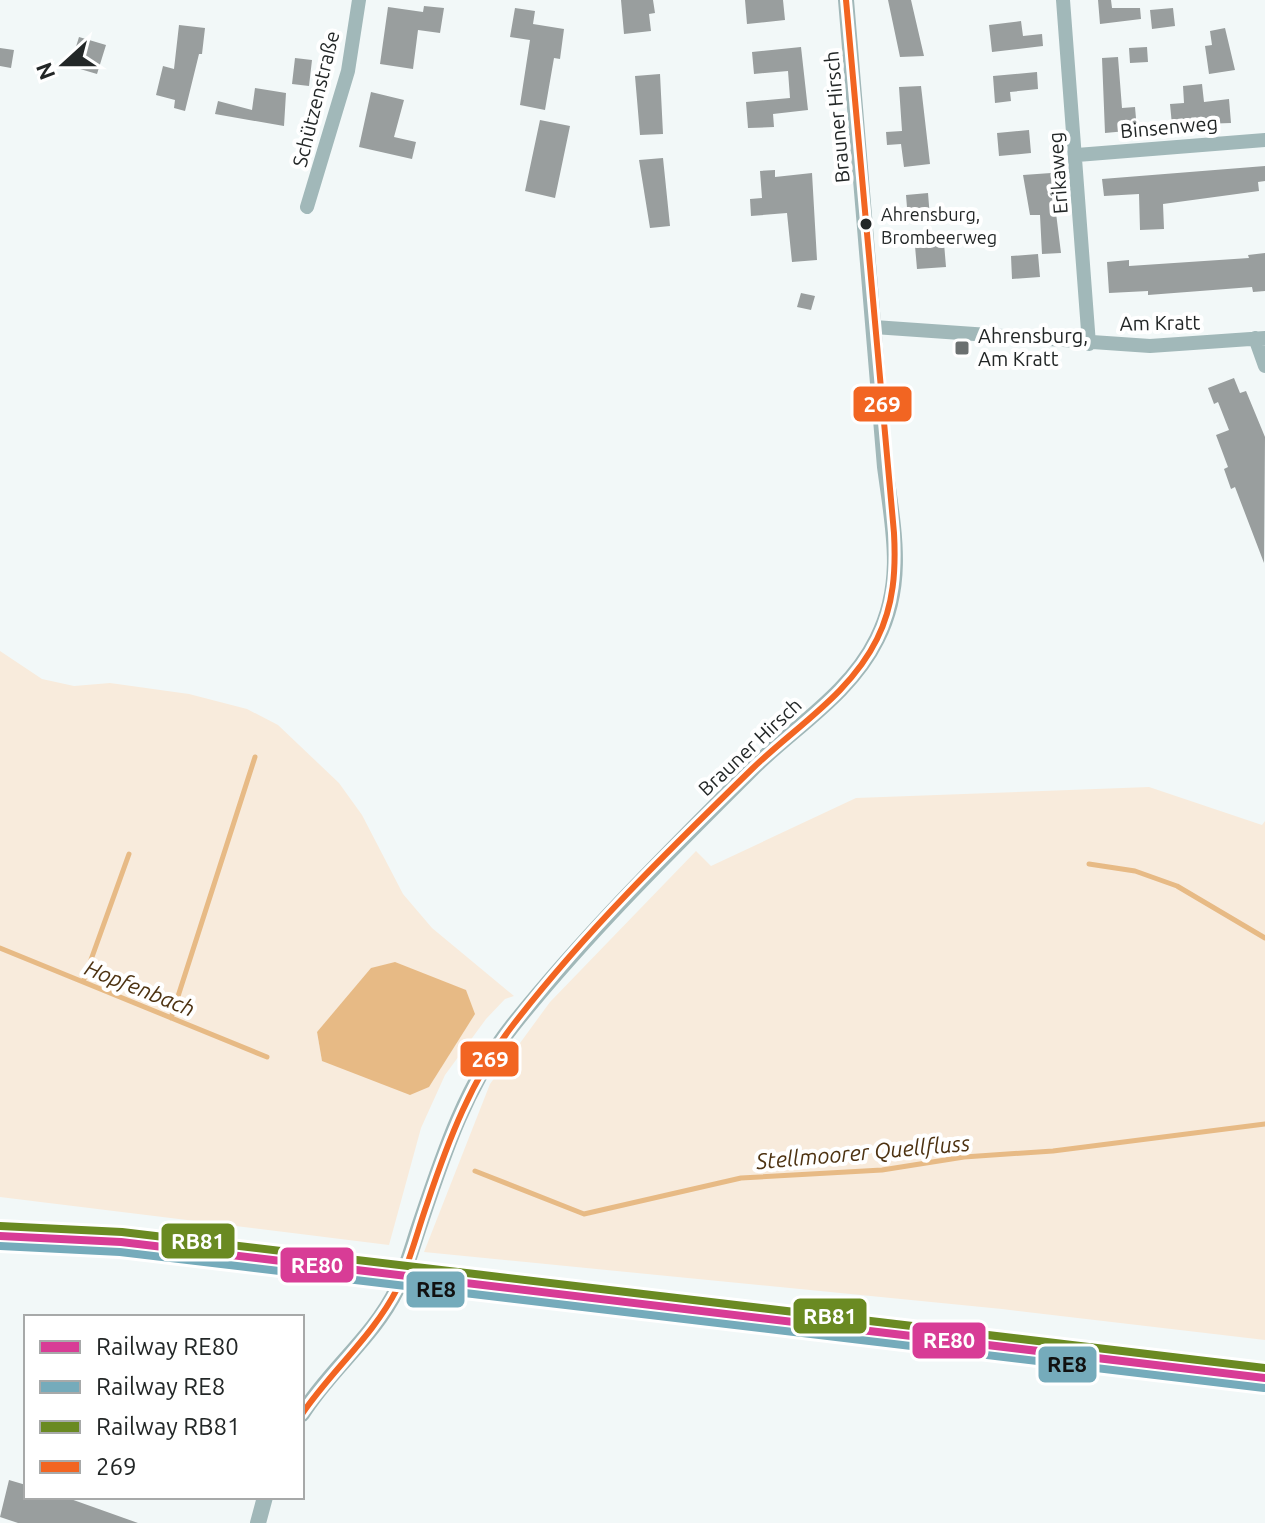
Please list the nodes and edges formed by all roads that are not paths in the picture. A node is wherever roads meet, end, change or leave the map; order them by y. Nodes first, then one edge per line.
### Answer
1 (359, 0) edge
2 (846, 0) edge
3 (1063, 0) edge
4 (1265, 140) edge
5 (1077, 155) junction
6 (307, 207) dead end
7 (874, 327) junction
8 (1260, 338) edge
9 (1089, 344) junction
10 (1265, 366) edge
11 (304, 1412) edge
12 (264, 1499) edge
13 (258, 1523) edge

1 - 6 street, Schützenstraße
2 - 7 street, Brauner Hirsch
3 - 5 street, Erikaweg
4 - 5 street, Binsenweg
5 - 9 street, Erikaweg
7 - 9 street, Am Kratt
7 - 11 street, Brauner Hirsch
8 - 9 street, Am Kratt
8 - 10 street, Am Kratt
12 - 13 street

